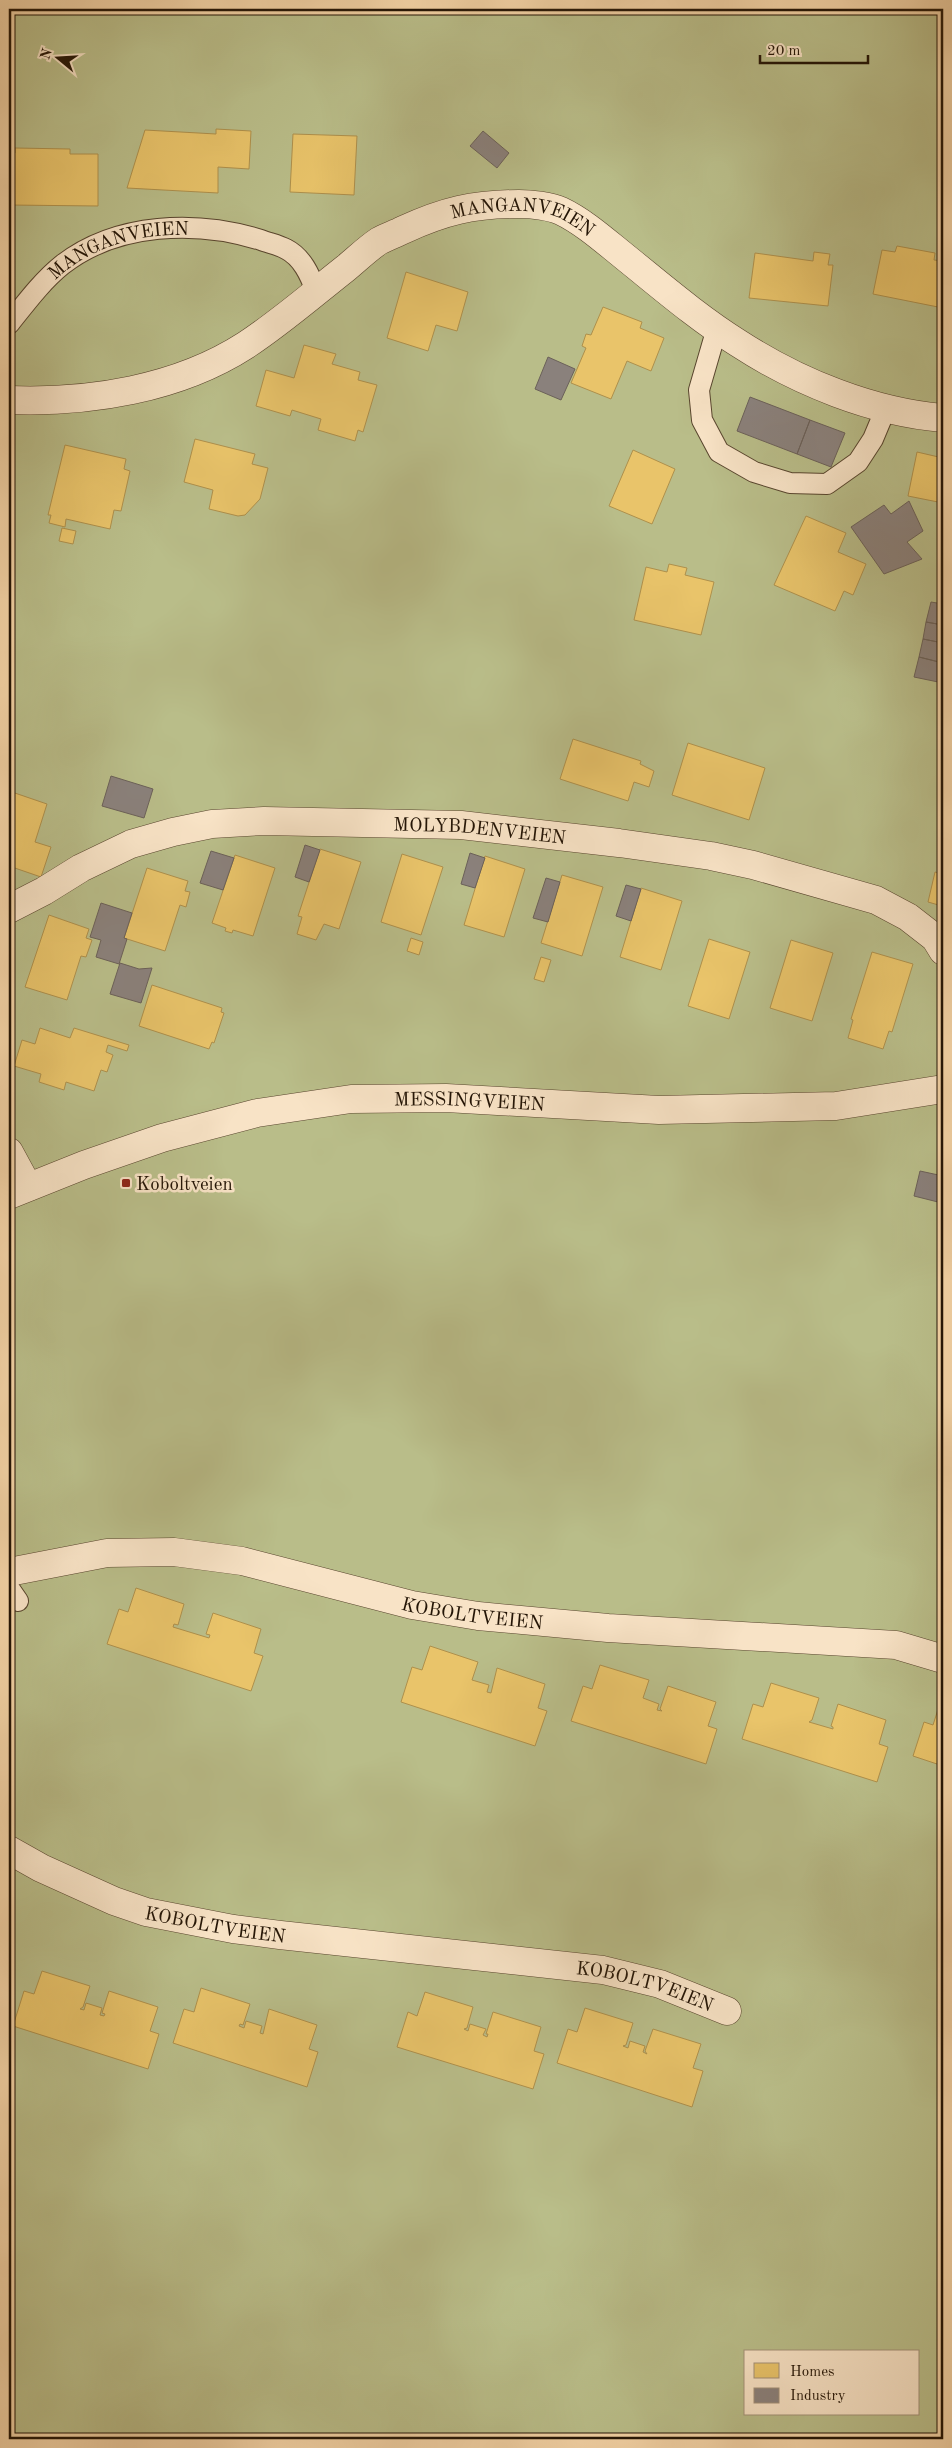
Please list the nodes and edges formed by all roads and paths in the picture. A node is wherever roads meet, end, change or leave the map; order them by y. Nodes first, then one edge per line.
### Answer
1 (316, 291) junction
2 (9, 324) edge
3 (717, 328) junction
4 (9, 400) edge
5 (886, 408) junction
6 (943, 418) edge
7 (9, 909) edge
8 (943, 951) edge
9 (943, 1089) edge
10 (9, 1152) edge
11 (18, 1191) edge
12 (9, 1572) edge
13 (943, 1659) edge
14 (9, 1850) edge
15 (727, 2011) dead end

1 - 2 lane, MANGANVEIEN
1 - 3 street, MANGANVEIEN
1 - 4 street, MANGANVEIEN
3 - 5 street, MANGANVEIEN
3 - 5 lane
5 - 6 street, MANGANVEIEN
7 - 8 street, MOLYBDENVEIEN
9 - 11 street, MESSINGVEIEN
10 - 11 street
12 - 13 street, KOBOLTVEIEN
14 - 15 street, KOBOLTVEIEN

